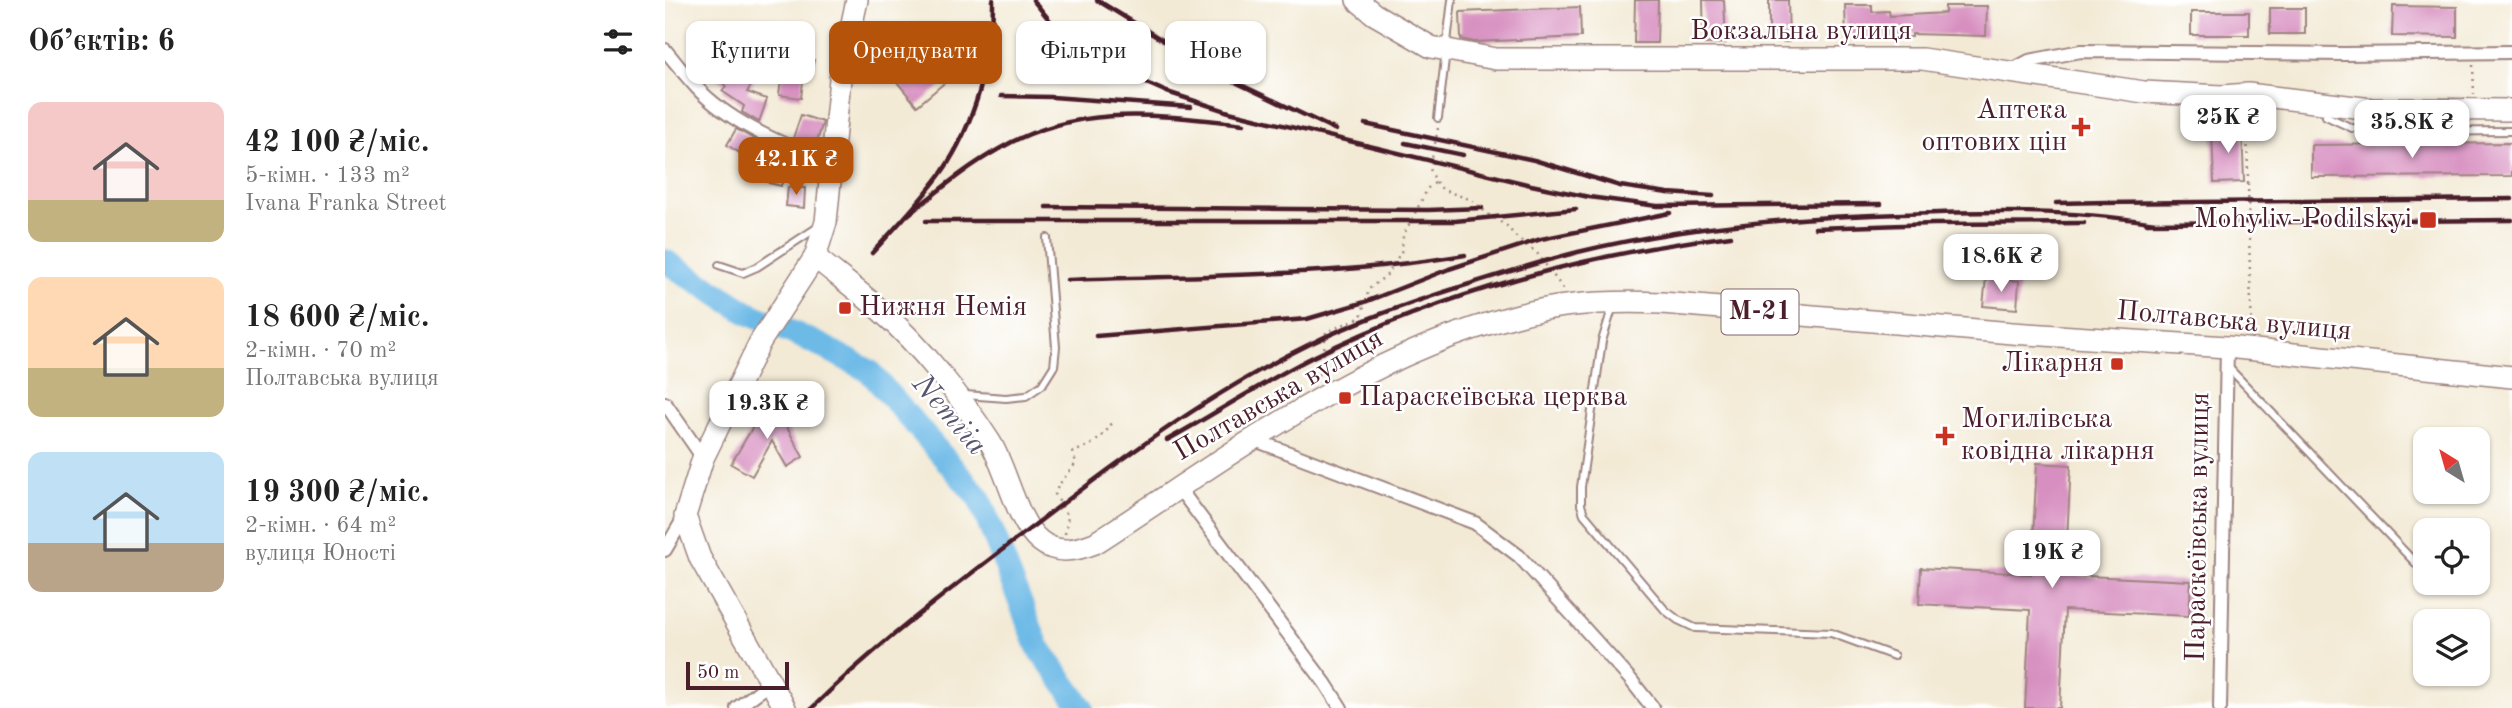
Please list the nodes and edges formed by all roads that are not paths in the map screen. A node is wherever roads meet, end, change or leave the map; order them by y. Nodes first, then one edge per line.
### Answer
1 (857, 0) edge
2 (1357, 0) edge
3 (1452, 0) edge
4 (665, 50) edge
5 (1445, 50) junction
6 (2512, 52) edge
7 (2007, 73) junction
8 (2223, 96) junction
9 (2512, 110) edge
10 (2326, 116) junction
11 (1438, 118) road end
12 (2512, 120) edge
13 (2512, 131) edge
14 (831, 163) junction
15 (826, 222) junction
16 (1047, 238) dead end
17 (815, 257) junction
18 (719, 265) dead end
19 (1615, 301) junction
20 (2227, 356) junction
21 (2512, 377) edge
22 (956, 394) junction
23 (665, 403) edge
24 (1252, 439) junction
25 (703, 458) junction
26 (1178, 487) junction
27 (685, 516) junction
28 (665, 550) edge
29 (2413, 560) edge
30 (1894, 656) dead end
31 (770, 683) junction
32 (737, 708) edge
33 (785, 708) edge
34 (1341, 708) edge
35 (1653, 708) edge
36 (2220, 708) edge

1 - 14 main road
2 - 5 main road, Вокзальна вулиця
3 - 5 lane
4 - 14 street
5 - 7 main road, Вокзальна вулиця
5 - 11 lane
6 - 7 street
7 - 8 main road, Вокзальна вулиця
8 - 9 main road, Вокзальна вулиця
8 - 10 main road, Вокзальна вулиця
10 - 12 main road, Вокзальна вулиця
10 - 13 lane
14 - 15 main road
15 - 17 main road
15 - 18 lane
16 - 22 lane
17 - 22 main road
17 - 25 main road
19 - 20 main road, Полтавська вулиця / М-21
19 - 24 main road, Полтавська вулиця / М-21
19 - 30 lane
20 - 21 main road, Полтавська вулиця / М-21
20 - 29 lane
20 - 36 street, Параскеївська вулиця
22 - 26 main road, Полтавська вулиця / М-21
23 - 25 street
24 - 26 main road, Полтавська вулиця / М-21
24 - 35 street
25 - 27 main road
26 - 34 street
27 - 28 street
27 - 31 main road
31 - 32 street
31 - 33 main road

